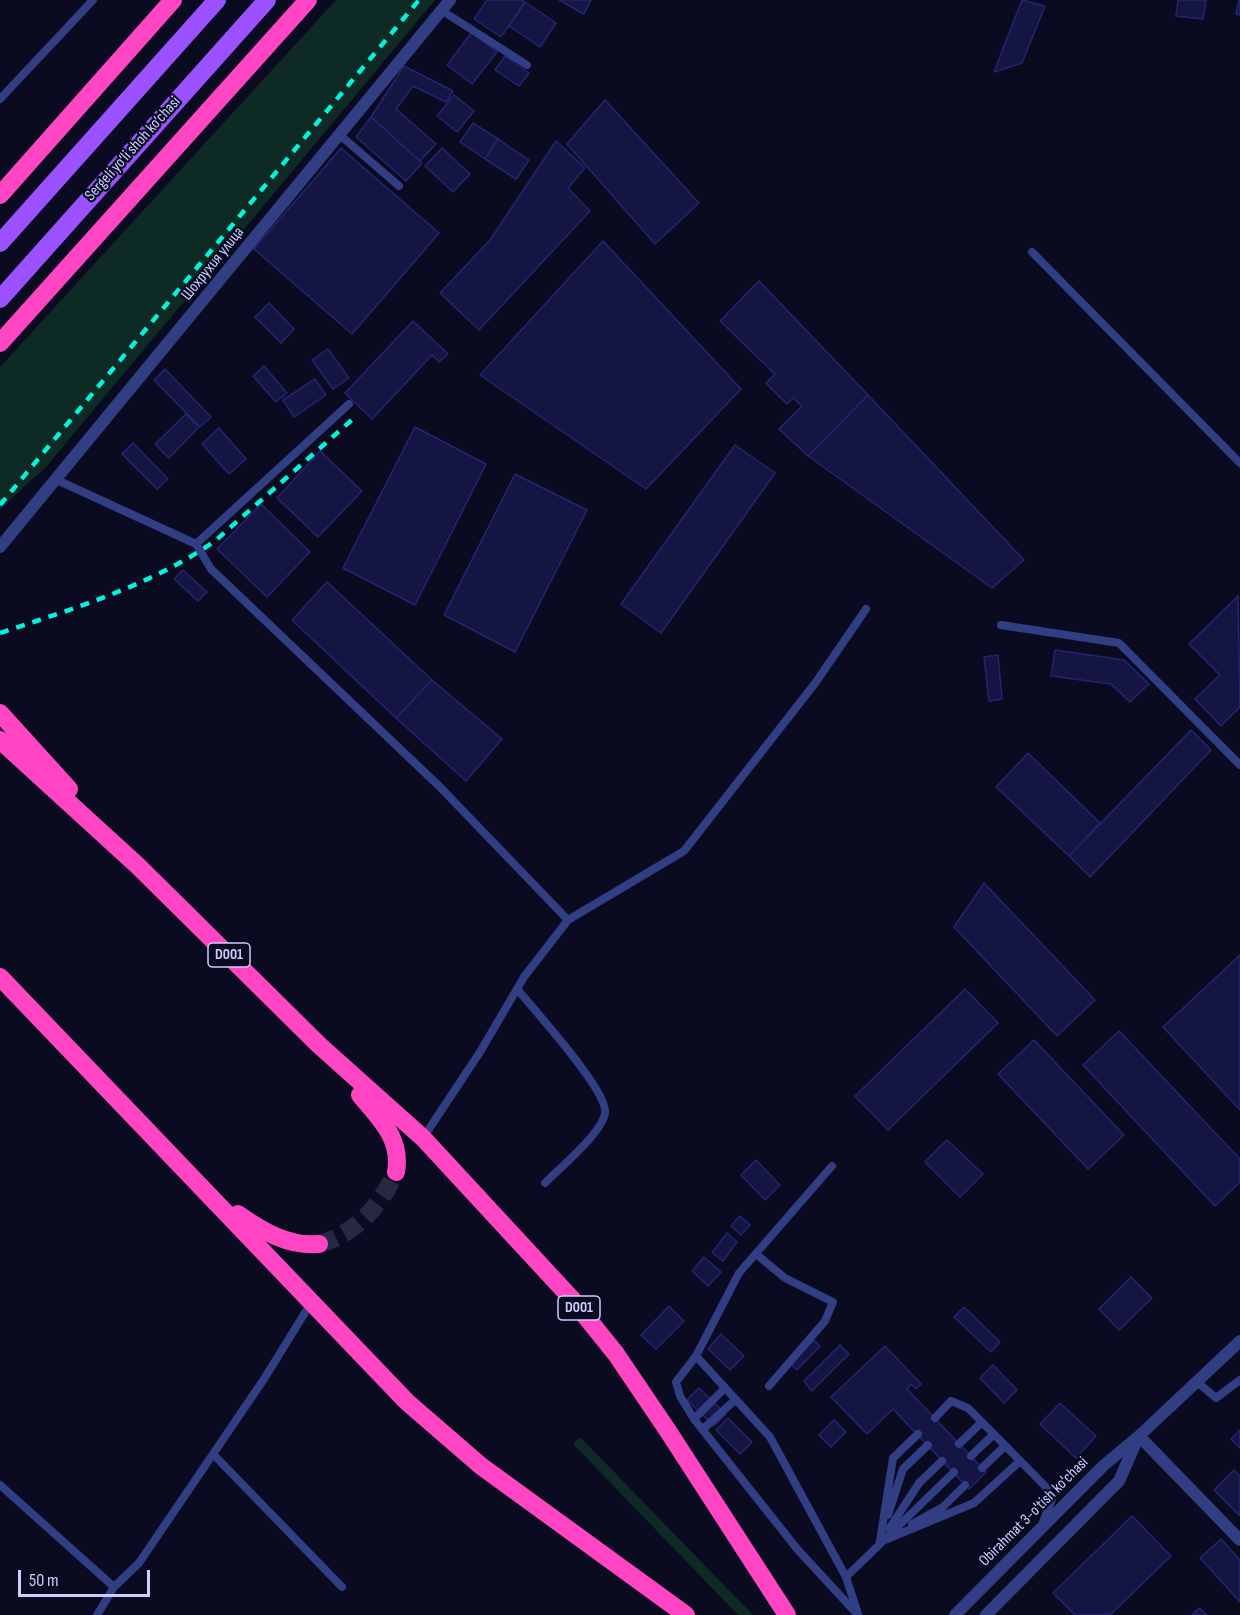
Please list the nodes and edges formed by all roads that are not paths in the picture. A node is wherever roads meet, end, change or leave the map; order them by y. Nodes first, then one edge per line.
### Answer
1 (93, 0) edge
2 (173, 0) edge
3 (217, 0) edge
4 (267, 0) edge
5 (308, 0) edge
6 (445, 5) edge
7 (527, 65) dead end
8 (0, 99) edge
9 (340, 136) junction
10 (399, 186) dead end
11 (0, 195) edge
12 (0, 243) edge
13 (1032, 252) dead end
14 (0, 299) edge
15 (1, 342) edge
16 (349, 404) dead end
17 (1240, 463) edge
18 (57, 480) junction
19 (196, 544) junction
20 (0, 548) edge
21 (866, 609) dead end
22 (1001, 626) dead end
23 (0, 713) edge
24 (0, 740) edge
25 (1240, 765) edge
26 (138, 866) junction
27 (568, 920) junction
28 (0, 977) edge
29 (0, 987) edge
30 (518, 990) junction
31 (319, 1045) junction
32 (91, 1069) junction
33 (423, 1138) junction
34 (832, 1166) dead end
35 (396, 1172) tunnel mouth
36 (545, 1183) dead end
37 (207, 1192) junction
38 (319, 1244) tunnel mouth
39 (756, 1254) junction
40 (311, 1303) junction
41 (1240, 1341) edge
42 (696, 1356) junction
43 (1240, 1380) edge
44 (1196, 1381) junction
45 (769, 1386) dead end
46 (725, 1388) junction
47 (735, 1400) junction
48 (934, 1418) dead end
49 (694, 1419) junction
50 (982, 1422) junction
51 (703, 1429) junction
52 (918, 1434) dead end
53 (994, 1434) junction
54 (1139, 1436) junction
55 (959, 1444) dead end
56 (928, 1445) dead end
57 (1005, 1446) junction
58 (213, 1454) junction
59 (971, 1456) dead end
60 (942, 1461) dead end
61 (1020, 1461) junction
62 (982, 1468) dead end
63 (954, 1472) dead end
64 (0, 1485) edge
65 (965, 1485) dead end
66 (1040, 1528) junction
67 (1240, 1540) edge
68 (880, 1542) junction
69 (846, 1577) junction
70 (114, 1587) junction
71 (342, 1587) dead end
72 (97, 1615) edge
73 (686, 1615) edge
74 (787, 1615) edge
75 (858, 1615) edge
76 (955, 1615) edge
77 (986, 1615) edge

1 - 8 lane
2 - 11 highway
3 - 12 main road
4 - 14 main road, Sergeli yo‘li shoh ko‘chasi
5 - 15 highway
6 - 7 lane
6 - 9 street, Шохрухия улица
9 - 10 lane
9 - 18 street, Шохрухия улица
13 - 17 lane
16 - 19 lane
18 - 19 lane
18 - 20 street, Шохрухия улица
19 - 27 lane
21 - 27 lane
22 - 25 lane
23 - 26 highway
24 - 26 highway, D001
26 - 31 highway, D001
27 - 30 lane
28 - 32 highway
29 - 32 highway
30 - 33 lane
30 - 36 lane
31 - 33 highway, D001
31 - 35 highway
32 - 37 highway
33 - 74 highway, D001
34 - 39 lane
37 - 38 highway
37 - 40 highway
39 - 42 lane
39 - 45 lane
40 - 58 lane
40 - 73 highway
41 - 44 street, Obirahmat 3-o'tish ko'chasi
42 - 46 lane
42 - 49 lane
43 - 44 lane
44 - 54 street, Obirahmat 3-o'tish ko'chasi
46 - 47 lane
46 - 49 lane
47 - 51 lane
47 - 69 lane
48 - 50 lane
49 - 51 lane
50 - 53 lane
50 - 55 lane
51 - 75 lane
52 - 68 lane
53 - 57 lane
53 - 59 lane
54 - 66 street, Obirahmat 3-o'tish ko'chasi
54 - 67 street
54 - 77 street, Obirahmat 3-o'tish ko'chasi
56 - 68 lane
57 - 61 lane
57 - 62 lane
58 - 70 lane
58 - 71 lane
60 - 68 lane
61 - 66 lane
61 - 68 lane
63 - 68 lane
64 - 70 lane
65 - 68 lane
66 - 76 street, Obirahmat 3-o'tish ko'chasi
68 - 69 lane
69 - 75 lane
70 - 72 lane

